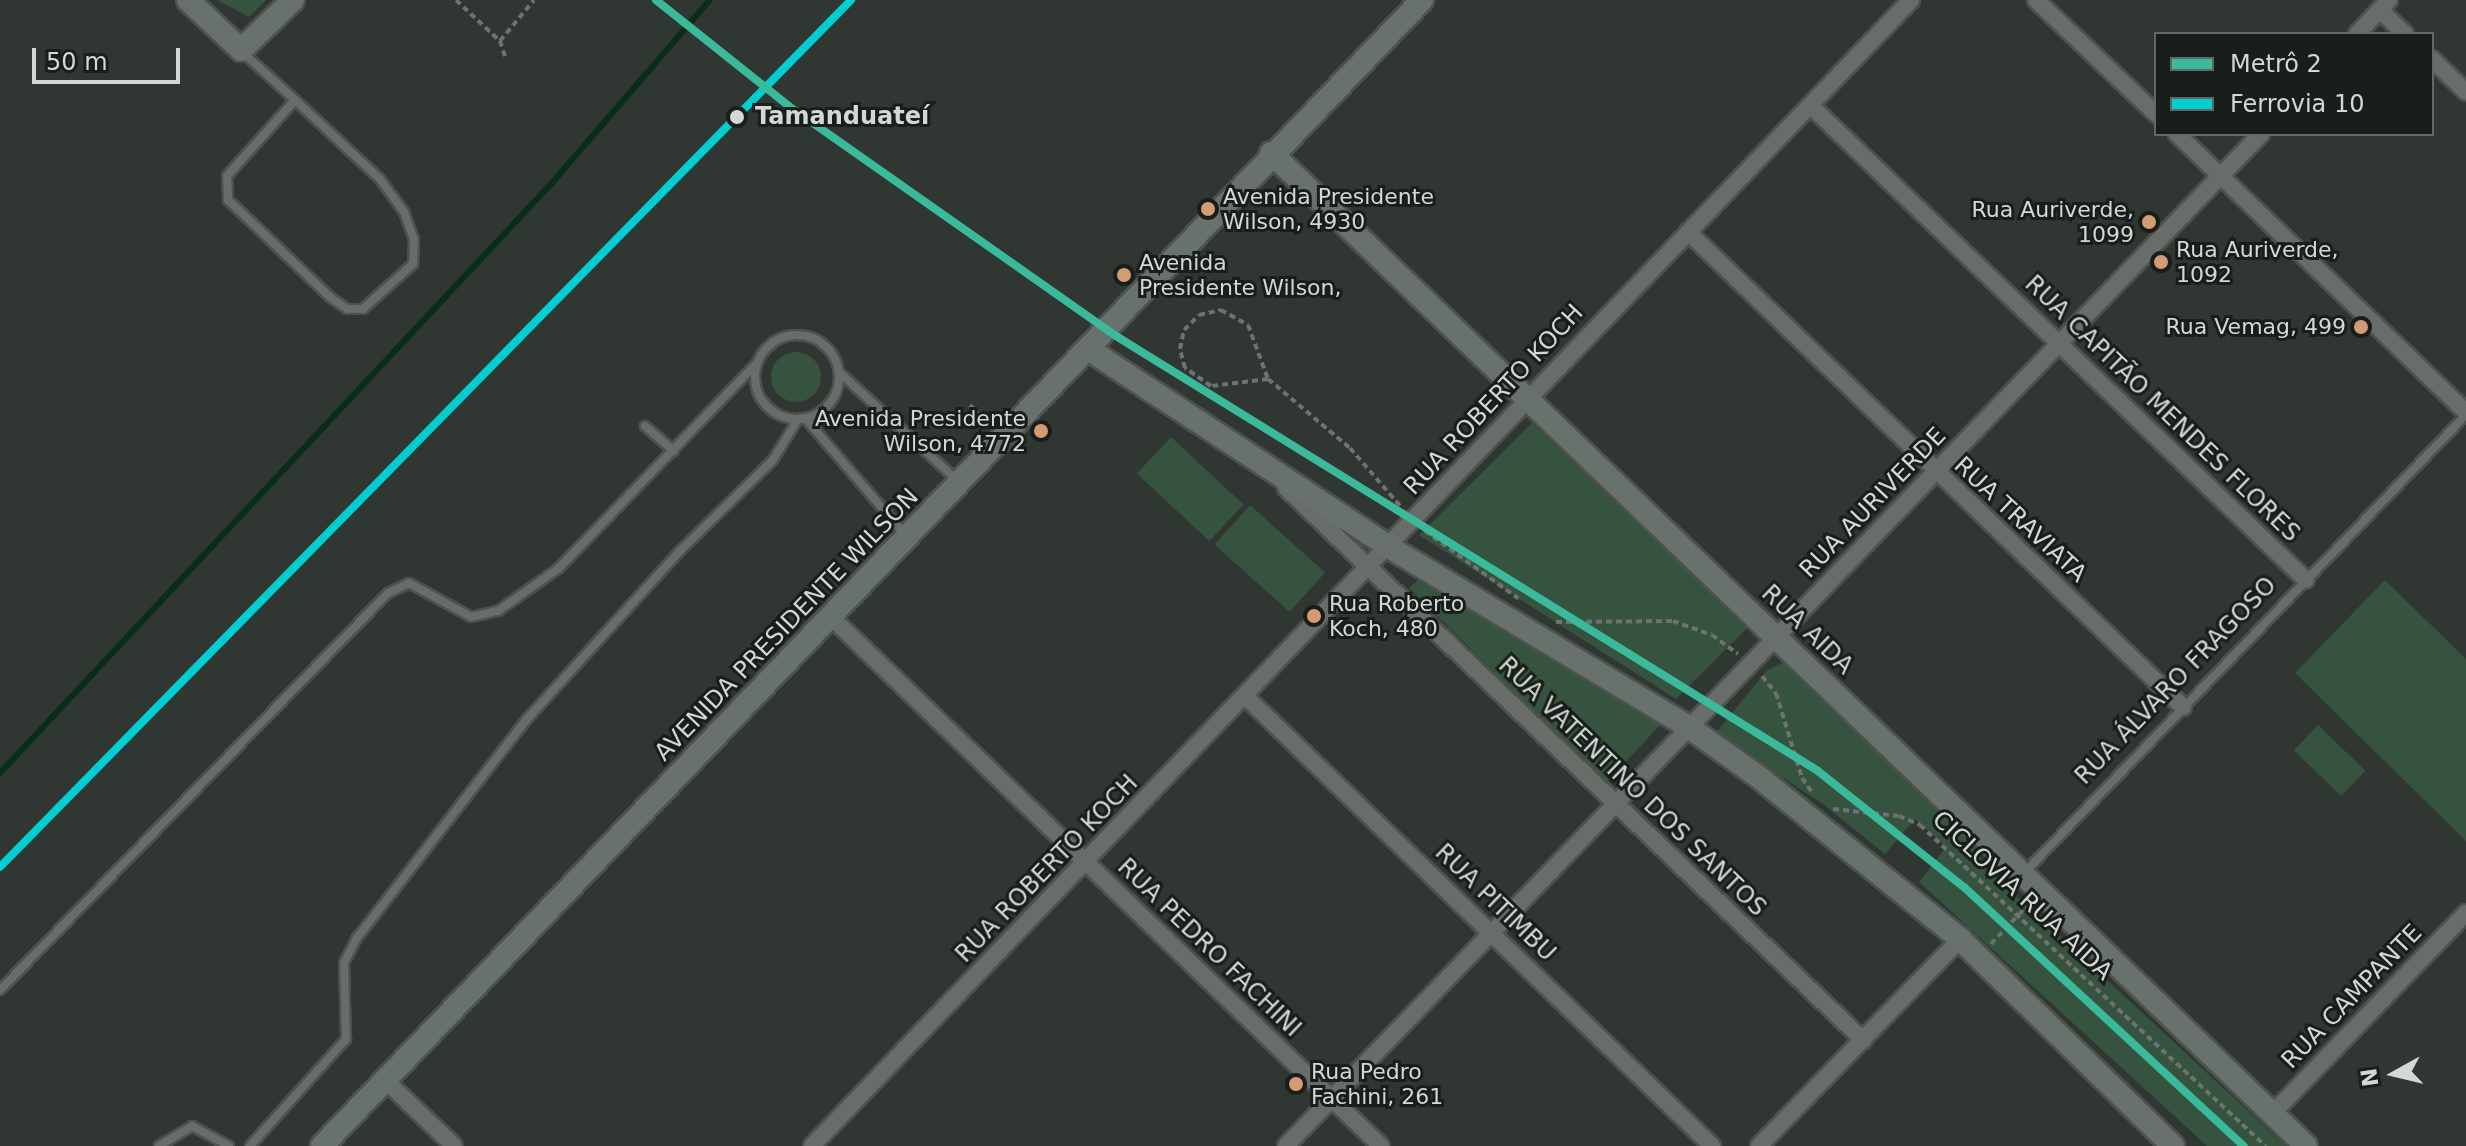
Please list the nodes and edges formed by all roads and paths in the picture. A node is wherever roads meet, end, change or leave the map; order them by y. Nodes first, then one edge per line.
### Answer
1 (188, 0) edge
2 (293, 0) edge
3 (456, 0) edge
4 (534, 0) edge
5 (1422, 0) edge
6 (1911, 0) edge
7 (2036, 0) edge
8 (2385, 5) edge
9 (2359, 32) edge
10 (2404, 32) edge
11 (500, 41) junction
12 (241, 50) junction
13 (505, 56) dead end
14 (2434, 61) edge
15 (2466, 92) edge
16 (295, 100) junction
17 (1811, 106) junction
18 (2154, 112) edge
19 (2179, 136) edge
20 (2259, 136) edge
21 (1271, 153) junction
22 (2220, 176) junction
23 (1688, 232) junction
24 (2058, 343) junction
25 (1088, 349) junction
26 (756, 364) junction
27 (839, 372) junction
28 (1268, 379) junction
29 (1525, 400) junction
30 (970, 405) dead end
31 (2466, 414) edge
32 (802, 419) junction
33 (984, 419) dead end
34 (645, 426) dead end
35 (674, 451) junction
36 (1256, 460) junction
37 (1935, 472) junction
38 (960, 483) junction
39 (1412, 522) junction
40 (907, 538) junction
41 (1389, 547) junction
42 (1369, 567) junction
43 (2306, 580) junction
44 (1521, 601) dead end
45 (831, 617) junction
46 (1546, 618) dead end
47 (1777, 637) junction
48 (1752, 666) junction
49 (1245, 696) junction
50 (2183, 707) junction
51 (1690, 728) junction
52 (1816, 798) dead end
53 (1823, 803) dead end
54 (1615, 807) junction
55 (1086, 864) junction
56 (2021, 877) junction
57 (2039, 893) junction
58 (2466, 913) edge
59 (2018, 915) junction
60 (1493, 934) junction
61 (1960, 939) junction
62 (1978, 957) junction
63 (0, 990) edge
64 (1863, 1040) junction
65 (385, 1080) junction
66 (1332, 1098) junction
67 (2272, 1114) junction
68 (159, 1146) edge
69 (229, 1146) edge
70 (250, 1146) edge
71 (322, 1146) edge
72 (454, 1146) edge
73 (812, 1146) edge
74 (1286, 1146) edge
75 (1381, 1146) edge
76 (1712, 1146) edge
77 (1759, 1146) edge
78 (2173, 1146) edge
79 (2266, 1146) edge
80 (2306, 1146) edge

1 - 12 street
2 - 12 street
3 - 11 path
4 - 11 path
5 - 21 street, AVENIDA PRESIDENTE WILSON
6 - 17 street, RUA ROBERTO KOCH
7 - 18 street
8 - 9 street
8 - 10 street
11 - 13 path
12 - 16 lane
14 - 15 street
16 - 16 lane
17 - 23 street, RUA ROBERTO KOCH
17 - 24 street, RUA CAPITÃO MENDES FLORES
19 - 22 street
20 - 22 street, RUA AURIVERDE
21 - 25 street, AVENIDA PRESIDENTE WILSON
21 - 29 street, RUA AIDA
22 - 24 street, RUA AURIVERDE
22 - 31 street
23 - 29 street, RUA ROBERTO KOCH
23 - 37 street, RUA TRAVIATA
24 - 37 street, RUA AURIVERDE
24 - 43 street, RUA CAPITÃO MENDES FLORES
25 - 36 street
25 - 38 street, AVENIDA PRESIDENTE WILSON
26 - 27 lane
26 - 32 lane
26 - 35 lane
27 - 32 lane
27 - 38 lane
28 - 28 path
28 - 39 path
29 - 39 street, RUA ROBERTO KOCH
29 - 47 street, RUA AIDA
30 - 33 path
31 - 43 lane, RUA ÁLVARO FRAGOSO
32 - 40 lane
32 - 70 lane
34 - 35 lane
35 - 63 lane
36 - 41 street
36 - 42 street, RUA VATENTINO DOS SANTOS
37 - 47 street, RUA AURIVERDE
37 - 50 street, RUA TRAVIATA
38 - 40 street, AVENIDA PRESIDENTE WILSON
39 - 41 street, RUA ROBERTO KOCH
39 - 44 path
40 - 45 street, AVENIDA PRESIDENTE WILSON
41 - 42 street, RUA ROBERTO KOCH
41 - 51 street
42 - 49 street, RUA ROBERTO KOCH
42 - 54 street, RUA VATENTINO DOS SANTOS
43 - 50 lane, RUA ÁLVARO FRAGOSO
45 - 55 street, RUA PEDRO FACHINI
45 - 65 street, AVENIDA PRESIDENTE WILSON
46 - 48 path
47 - 48 street, RUA AURIVERDE
47 - 56 street, RUA AIDA
48 - 51 street, RUA AURIVERDE
48 - 52 path
49 - 55 street, RUA ROBERTO KOCH
49 - 60 street, RUA PITIMBU
50 - 56 lane, RUA ÁLVARO FRAGOSO
51 - 54 street, RUA AURIVERDE
51 - 61 street
53 - 59 path, CICLOVIA RUA AIDA
54 - 60 street, RUA AURIVERDE
54 - 64 street, RUA VATENTINO DOS SANTOS
55 - 66 street, RUA PEDRO FACHINI
55 - 73 street, RUA ROBERTO KOCH
56 - 57 street, RUA AIDA
57 - 59 path
57 - 67 street, RUA AIDA
58 - 67 street, RUA CAMPANTE
59 - 62 path
59 - 79 path, CICLOVIA RUA AIDA
60 - 66 street, RUA AURIVERDE
60 - 76 street, RUA PITIMBU
61 - 62 street
61 - 64 street
62 - 78 street
64 - 77 street
65 - 71 street, AVENIDA PRESIDENTE WILSON
65 - 72 street
66 - 74 street, RUA AURIVERDE
66 - 75 street, RUA PEDRO FACHINI
67 - 80 street, RUA AIDA
68 - 69 lane

